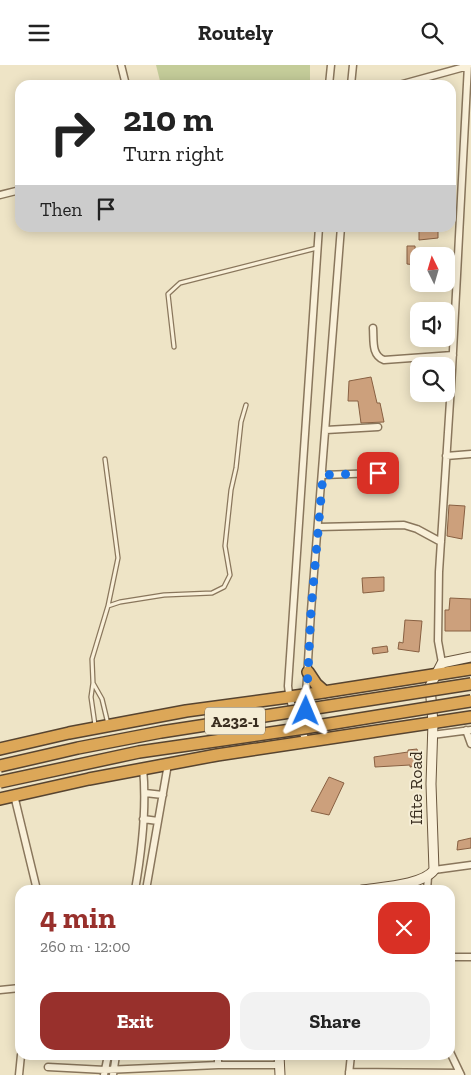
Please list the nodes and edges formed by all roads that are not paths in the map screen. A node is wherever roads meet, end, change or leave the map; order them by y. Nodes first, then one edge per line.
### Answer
1 (121, 65) edge
2 (331, 65) edge
3 (353, 65) edge
4 (468, 65) edge
5 (125, 80) edge
6 (330, 80) edge
7 (352, 80) edge
8 (416, 80) edge
9 (15, 191) edge
10 (0, 195) edge
11 (319, 232) edge
12 (341, 232) edge
13 (318, 248) junction
14 (373, 328) dead end
15 (174, 347) dead end
16 (453, 355) junction
17 (246, 405) dead end
18 (378, 427) dead end
19 (326, 430) junction
20 (471, 454) edge
21 (446, 456) junction
22 (105, 459) dead end
23 (378, 473) dead end
24 (323, 475) junction
25 (318, 527) junction
26 (440, 542) junction
27 (108, 607) junction
28 (471, 657) edge
29 (442, 663) junction
30 (471, 669) edge
31 (308, 672) junction
32 (452, 672) junction
33 (435, 675) junction
34 (419, 677) junction
35 (92, 683) junction
36 (471, 684) edge
37 (430, 687) junction
38 (325, 692) junction
39 (306, 695) junction
40 (289, 697) junction
41 (471, 701) edge
42 (471, 717) edge
43 (433, 723) junction
44 (108, 725) junction
45 (96, 728) junction
46 (468, 730) edge
47 (432, 735) junction
48 (307, 743) junction
49 (471, 744) edge
50 (0, 749) edge
51 (168, 764) junction
52 (0, 766) edge
53 (144, 768) junction
54 (0, 782) edge
55 (145, 793) junction
56 (14, 795) junction
57 (163, 795) junction
58 (0, 799) edge
59 (143, 819) junction
60 (158, 821) junction
61 (471, 865) edge
62 (431, 873) junction
63 (37, 885) edge
64 (136, 885) edge
65 (147, 885) edge
66 (382, 885) edge
67 (428, 885) edge
68 (455, 957) edge
69 (471, 957) edge
70 (15, 989) edge
71 (0, 990) edge
72 (20, 1060) edge
73 (218, 1060) edge
74 (279, 1060) edge
75 (350, 1060) edge
76 (454, 1060) edge
77 (218, 1065) junction
78 (279, 1065) junction
79 (48, 1067) dead end
80 (105, 1072) edge
81 (113, 1072) edge
82 (349, 1073) edge
83 (460, 1074) edge
84 (19, 1075) edge
85 (280, 1075) edge

1 - 5 street
2 - 6 street
3 - 7 street
4 - 8 street
4 - 16 street
9 - 10 street
11 - 13 street
12 - 19 street
13 - 15 lane
13 - 40 street
14 - 16 street
16 - 21 street
17 - 27 lane
18 - 19 street
19 - 24 street
20 - 21 street
21 - 26 street
22 - 27 lane
23 - 24 street
24 - 25 street
25 - 26 street
25 - 31 street
26 - 29 street
27 - 35 lane
28 - 29 street
29 - 32 highway
29 - 33 street, Ifite Road
30 - 32 highway
31 - 38 highway
31 - 39 street
32 - 33 highway
33 - 34 highway
33 - 37 street, Ifite Road
34 - 37 highway
34 - 38 highway
35 - 44 lane
35 - 45 lane
36 - 52 highway, A232-1, bridge
37 - 43 street, Ifite Road
38 - 39 highway
39 - 40 highway
39 - 48 street
40 - 44 highway
40 - 48 street
41 - 54 highway, A232-1, bridge
42 - 43 highway
43 - 47 street, Ifite Road
43 - 48 highway
44 - 45 highway
45 - 50 highway
46 - 47 street
46 - 49 street
47 - 62 street, Ifite Road
48 - 51 highway
51 - 53 highway
51 - 57 street
53 - 55 street
53 - 56 highway
55 - 57 street
55 - 59 street
56 - 58 highway
56 - 63 street
57 - 60 street
59 - 60 street
59 - 64 street
60 - 65 street
61 - 62 street
62 - 66 street
62 - 67 street
68 - 69 street
70 - 71 street
72 - 84 street
73 - 77 street
74 - 78 street
75 - 82 street
76 - 83 street
77 - 78 street
77 - 81 street
78 - 85 street
79 - 80 street
80 - 81 street
82 - 83 street

